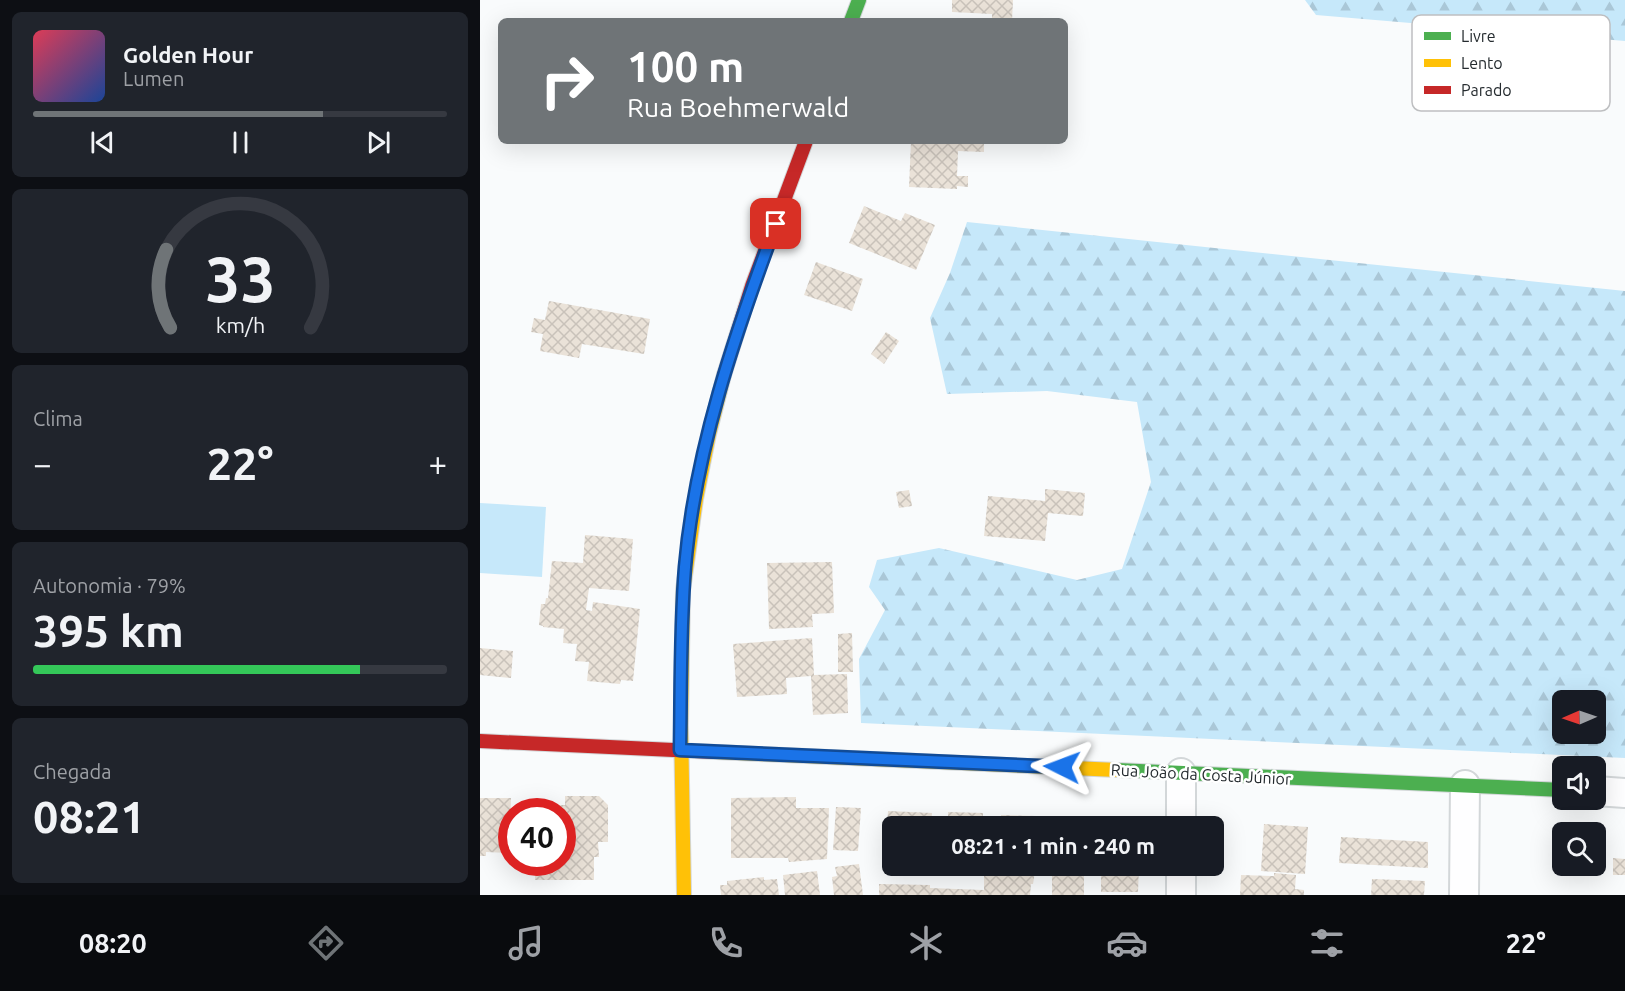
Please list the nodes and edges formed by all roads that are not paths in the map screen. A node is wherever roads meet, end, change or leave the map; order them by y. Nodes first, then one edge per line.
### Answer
1 (859, 0) edge
2 (852, 18) edge
3 (805, 144) edge
4 (480, 741) edge
5 (680, 750) junction
6 (1181, 773) junction
7 (1465, 785) junction
8 (1552, 789) edge
9 (1606, 792) edge
10 (1625, 793) edge
11 (1181, 816) edge
12 (1181, 876) edge
13 (684, 895) edge
14 (1181, 895) edge
15 (1464, 895) edge

1 - 2 main road
3 - 5 main road
4 - 5 main road, Rua João da Costa Júnior
5 - 6 main road, Rua João da Costa Júnior
5 - 13 main road
6 - 7 main road, Rua João da Costa Júnior
6 - 11 street
7 - 8 main road, Rua João da Costa Júnior
7 - 15 street
9 - 10 street
12 - 14 street

